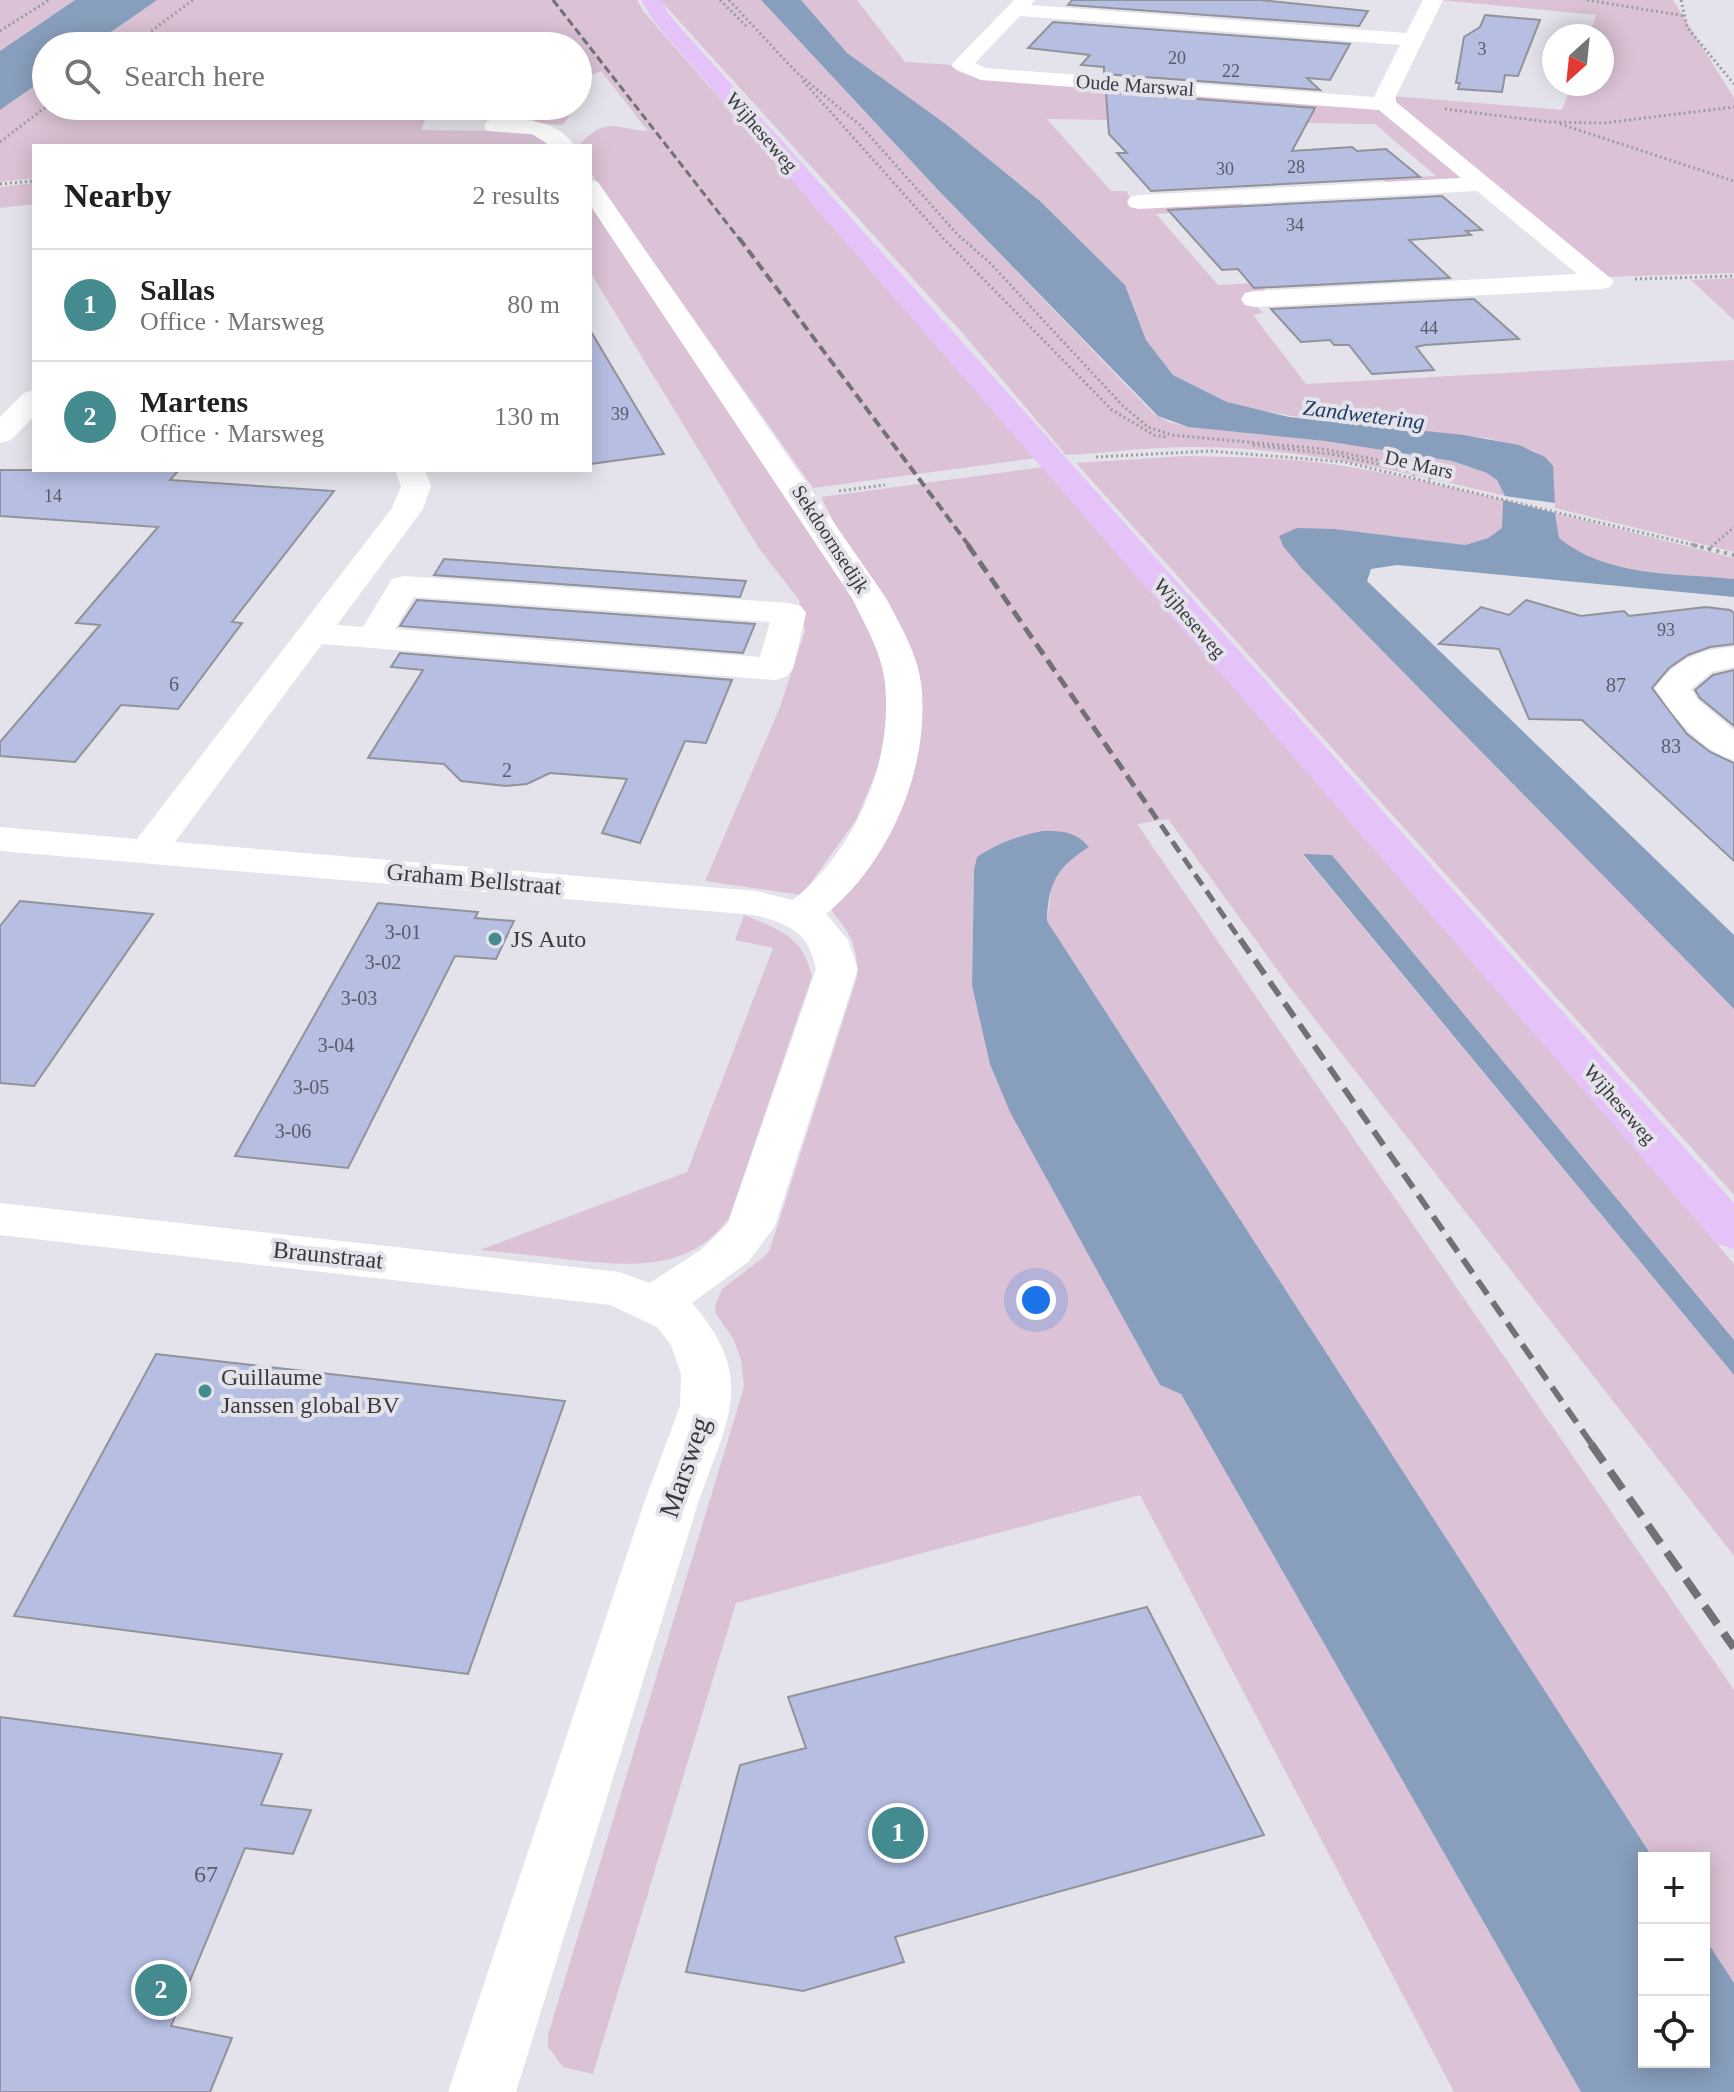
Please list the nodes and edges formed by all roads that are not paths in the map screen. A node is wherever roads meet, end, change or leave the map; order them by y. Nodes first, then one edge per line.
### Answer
1 (651, 0) edge
2 (1433, 0) edge
3 (1020, 5) edge
4 (1412, 40) junction
5 (1385, 104) junction
6 (495, 126) dead end
7 (562, 144) edge
8 (1480, 184) junction
9 (592, 190) edge
10 (1139, 202) dead end
11 (1254, 299) dead end
12 (32, 401) edge
13 (0, 434) edge
14 (411, 472) edge
15 (313, 633) junction
16 (373, 638) junction
17 (1734, 657) edge
18 (1734, 749) edge
19 (0, 839) edge
20 (147, 852) junction
21 (800, 915) junction
22 (0, 1219) edge
23 (1734, 1233) edge
24 (654, 1303) junction
25 (482, 2092) edge

1 - 23 main road, Wijheseweg
2 - 4 street
3 - 4 street, Oude Marswal
3 - 5 street, Oude Marswal
4 - 5 street
5 - 8 street
6 - 7 street
8 - 10 street
8 - 11 street
9 - 21 street, Sekdoornsedijk
12 - 13 street
14 - 15 street
15 - 16 street
15 - 20 street
16 - 16 street
17 - 18 street
19 - 20 street, Graham Bellstraat
20 - 21 street, Graham Bellstraat
21 - 24 street
22 - 24 street, Braunstraat
24 - 25 street, Marsweg

